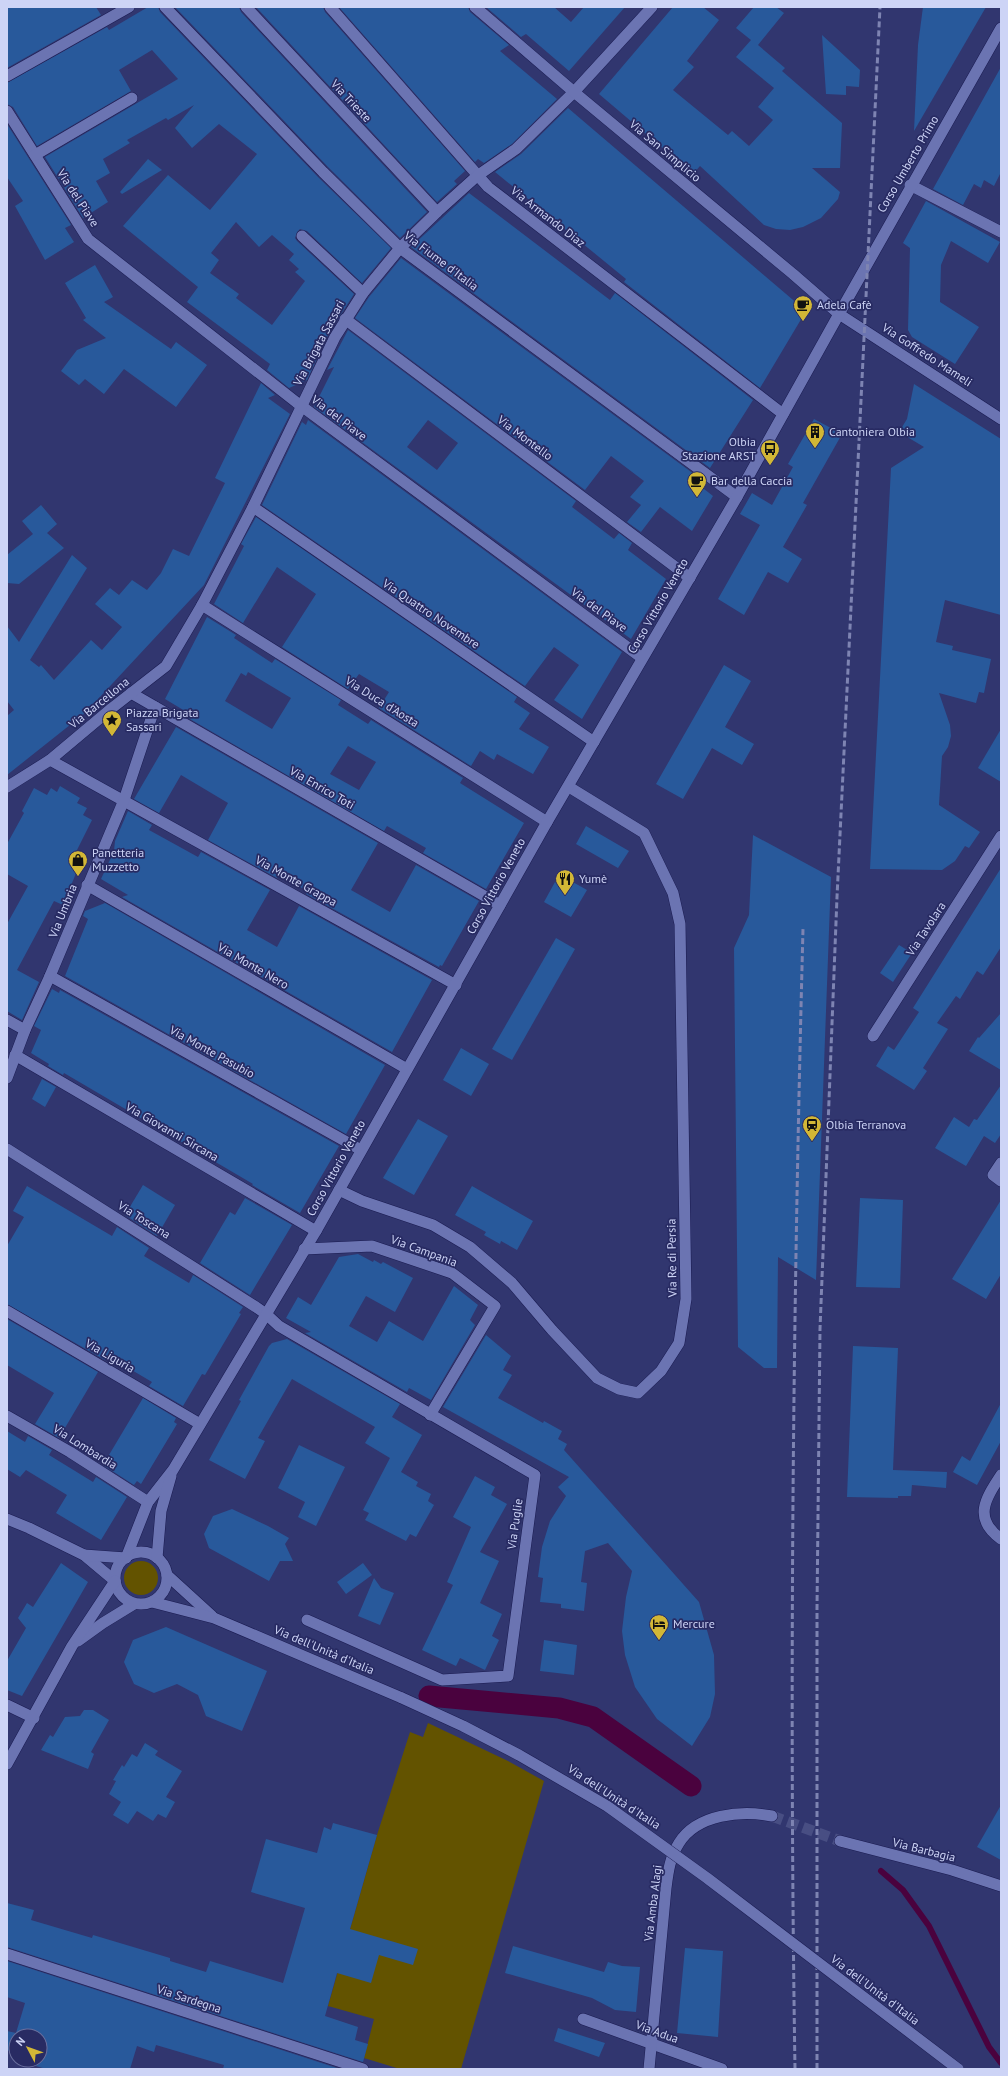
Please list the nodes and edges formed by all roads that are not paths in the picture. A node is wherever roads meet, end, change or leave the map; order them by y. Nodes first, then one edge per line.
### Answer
1 (129, 7) edge
2 (165, 7) edge
3 (246, 7) edge
4 (330, 7) edge
5 (475, 7) edge
6 (652, 7) edge
7 (1001, 28) edge
8 (7, 76) edge
9 (574, 92) junction
10 (132, 98) dead end
11 (7, 111) edge
12 (35, 155) junction
13 (477, 176) junction
14 (910, 185) junction
15 (437, 212) junction
16 (1001, 232) edge
17 (302, 236) dead end
18 (400, 248) junction
19 (362, 294) junction
20 (839, 314) junction
21 (345, 319) junction
22 (301, 406) junction
23 (783, 414) junction
24 (1001, 419) edge
25 (737, 497) junction
26 (253, 508) junction
27 (690, 578) junction
28 (202, 605) junction
29 (642, 658) junction
30 (166, 666) joint
31 (131, 693) junction
32 (155, 706) junction
33 (594, 742) junction
34 (50, 760) junction
35 (569, 787) junction
36 (7, 788) edge
37 (124, 800) junction
38 (547, 822) junction
39 (1001, 836) edge
40 (87, 886) junction
41 (500, 905) junction
42 (50, 976) junction
43 (456, 985) junction
44 (7, 1020) edge
45 (25, 1030) junction
46 (872, 1036) dead end
47 (15, 1055) junction
48 (407, 1069) junction
49 (7, 1078) edge
50 (7, 1149) edge
51 (361, 1150) junction
52 (1001, 1163) edge
53 (997, 1178) edge
54 (339, 1190) junction
55 (316, 1231) junction
56 (304, 1250) junction
57 (7, 1311) edge
58 (266, 1314) junction
59 (430, 1415) junction
60 (7, 1416) edge
61 (200, 1424) junction
62 (173, 1470) junction
63 (1001, 1475) edge
64 (148, 1502) junction
65 (7, 1519) edge
66 (1001, 1539) edge
67 (84, 1555) junction
68 (126, 1558) junction
69 (157, 1558) junction
70 (167, 1575) junction
71 (115, 1581) junction
72 (152, 1602) junction
73 (134, 1604) junction
74 (214, 1618) junction
75 (307, 1620) dead end
76 (72, 1646) junction
77 (7, 1705) edge
78 (34, 1718) junction
79 (7, 1764) edge
80 (772, 1816) tunnel mouth
81 (840, 1841) tunnel mouth
82 (1001, 1886) edge
83 (7, 1954) edge
84 (583, 2019) dead end
85 (652, 2044) junction
86 (363, 2069) edge
87 (649, 2069) edge
88 (722, 2069) edge
89 (958, 2069) edge

1 - 8 street
2 - 18 street, Via Fiume d'Italia
3 - 15 street, Via Trieste
4 - 13 street, Via Armando Diaz
5 - 9 street, Via San Simplicio
6 - 9 street, Via Brigata Sassari
7 - 14 street, Corso Umberto Primo
9 - 13 street, Via Brigata Sassari
9 - 20 street, Via San Simplicio
10 - 12 street
11 - 12 street, Via del Piave
12 - 22 street, Via del Piave
13 - 15 street, Via Brigata Sassari
13 - 23 street, Via Armando Diaz
14 - 16 street
14 - 20 street, Corso Umberto Primo
15 - 18 street, Via Brigata Sassari
17 - 19 street
18 - 19 street, Via Brigata Sassari
18 - 25 street, Via Fiume d'Italia
19 - 21 street, Via Brigata Sassari
20 - 23 street, Corso Vittorio Veneto
20 - 24 street, Via Goffredo Mameli
21 - 22 street, Via Brigata Sassari
21 - 27 street, Via Montello
22 - 26 street, Via Brigata Sassari
22 - 29 street, Via del Piave
23 - 25 street, Corso Vittorio Veneto
25 - 27 street, Corso Vittorio Veneto
26 - 28 street, Via Brigata Sassari
26 - 33 street, Via Quattro Novembre
27 - 29 street, Corso Vittorio Veneto
28 - 30 street, Via Brigata Sassari
28 - 38 street, Via Duca d'Aosta
29 - 33 street, Corso Vittorio Veneto
30 - 31 street, Via Barcellona
31 - 32 street, Via Enrico Toti
31 - 34 street, Via Barcellona
32 - 37 street, Via Umbria
32 - 41 street, Via Enrico Toti
33 - 35 street, Corso Vittorio Veneto
34 - 36 street, Via Barcellona
34 - 37 street
35 - 38 street, Corso Vittorio Veneto
35 - 54 street, Via Re di Persia
37 - 40 street, Via Umbria
37 - 43 street, Via Monte Grappa
38 - 41 street, Corso Vittorio Veneto
39 - 46 street, Via Tavolara
40 - 42 street, Via Umbria
40 - 48 street, Via Monte Nero
41 - 43 street, Corso Vittorio Veneto
42 - 45 street, Via Umbria
42 - 51 street, Via Monte Pasubio
43 - 48 street, Corso Vittorio Veneto
44 - 45 street
45 - 47 street, Via Umbria
47 - 49 street, Via Umbria
47 - 55 street, Via Giovanni Sircana
48 - 51 street, Corso Vittorio Veneto
50 - 58 street, Via Toscana
51 - 54 street, Corso Vittorio Veneto
52 - 53 street
54 - 55 street, Corso Vittorio Veneto
55 - 56 street, Corso Vittorio Veneto
56 - 58 street, Corso Vittorio Veneto
56 - 59 street, Via Campania
57 - 61 street, Via Liguria
58 - 59 street, Via Puglie
58 - 61 street, Corso Vittorio Veneto
59 - 75 street, Via Puglie
60 - 64 street, Via Lombardia
61 - 62 street, Corso Vittorio Veneto
62 - 64 street, Corso Vittorio Veneto
62 - 69 street, Corso Vittorio Veneto
63 - 66 street
64 - 68 street, Corso Vittorio Veneto
65 - 67 street
67 - 68 street
67 - 71 street
68 - 69 street
68 - 71 street
69 - 70 street
70 - 72 street
70 - 74 street, Via dell'Unità d'Italia
71 - 73 street
71 - 76 street
72 - 73 street
72 - 74 street, Via dell'Unità d'Italia
73 - 76 street
74 - 89 street, Via dell'Unità d'Italia, bridge
76 - 78 street
77 - 78 street
78 - 79 street
80 - 85 street, Via Amba Alagi
81 - 82 street, Via Barbagia
83 - 86 street, Via Sardegna
84 - 85 street, Via Adua
85 - 87 street, Via Amba Alagi
85 - 88 street, Via Adua

